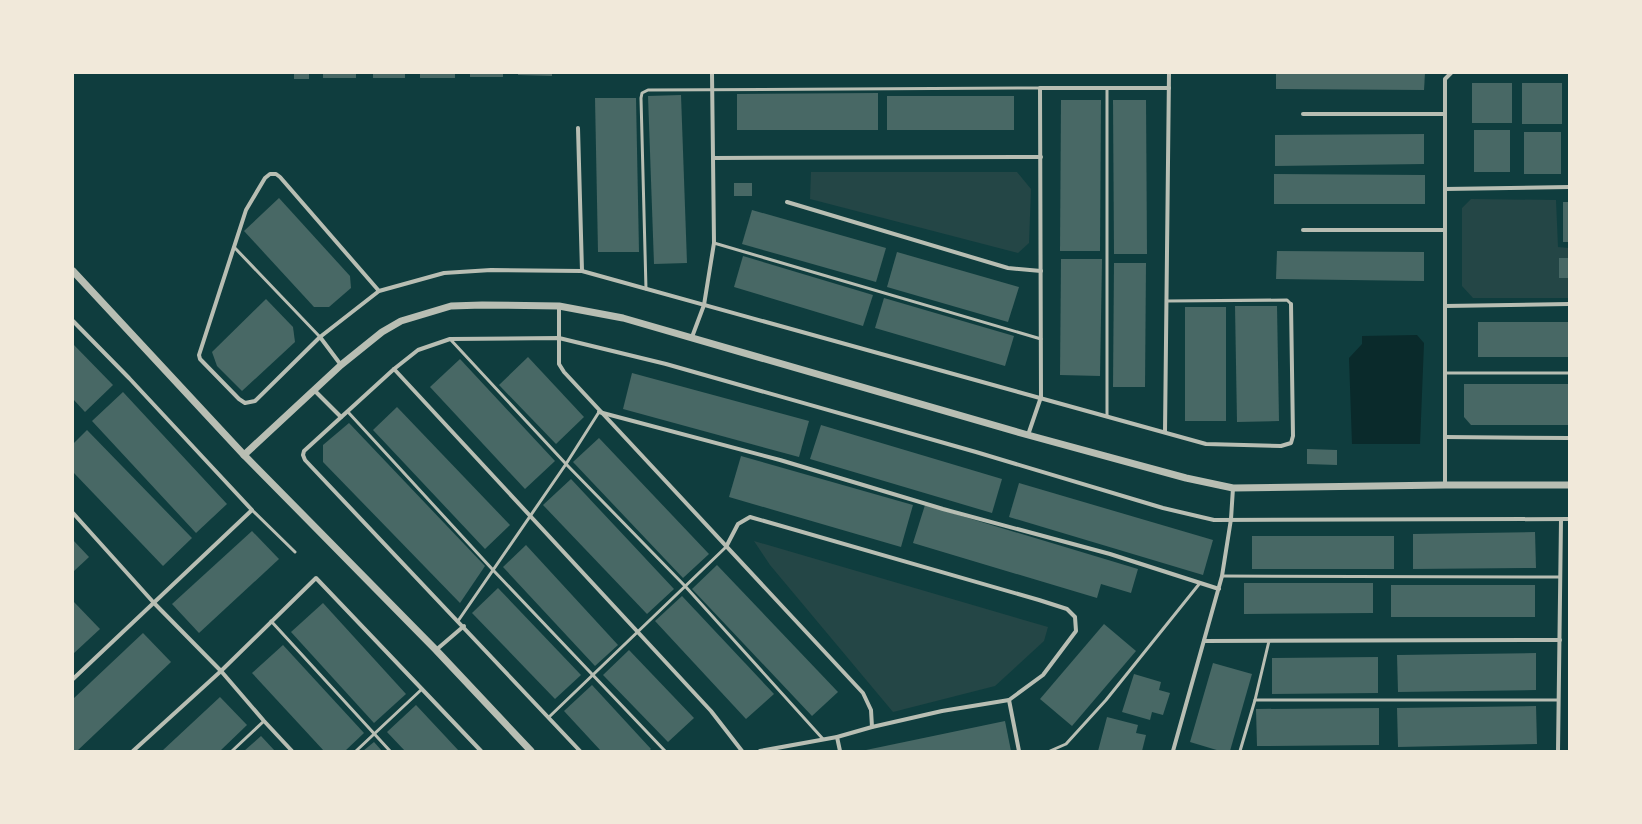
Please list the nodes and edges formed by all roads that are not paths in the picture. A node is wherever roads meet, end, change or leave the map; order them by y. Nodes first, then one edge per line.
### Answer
1 (712, 73) edge
2 (1169, 73) edge
3 (1451, 73) edge
4 (1040, 88) junction
5 (1169, 88) junction
6 (1107, 89) junction
7 (712, 91) junction
8 (1302, 114) dead end
9 (1445, 114) junction
10 (578, 128) dead end
11 (1040, 157) junction
12 (713, 158) junction
13 (1569, 187) edge
14 (1445, 189) junction
15 (787, 202) dead end
16 (1303, 230) dead end
17 (1445, 230) junction
18 (714, 243) junction
19 (234, 247) junction
20 (73, 271) edge
21 (582, 271) junction
22 (1041, 271) junction
23 (646, 290) junction
24 (379, 291) junction
25 (1167, 301) junction
26 (1291, 304) joint
27 (1569, 304) edge
28 (704, 305) junction
29 (559, 306) junction
30 (1445, 306) junction
31 (73, 321) edge
32 (320, 337) junction
33 (692, 337) junction
34 (559, 338) junction
35 (450, 339) junction
36 (1041, 339) junction
37 (341, 365) junction
38 (394, 369) junction
39 (1445, 373) junction
40 (1569, 373) edge
41 (314, 391) junction
42 (1041, 397) junction
43 (348, 412) junction
44 (599, 412) junction
45 (1107, 416) junction
46 (341, 417) junction
47 (1165, 432) junction
48 (1028, 435) junction
49 (1445, 437) junction
50 (1569, 438) edge
51 (244, 455) junction
52 (566, 464) junction
53 (1569, 484) edge
54 (1445, 485) junction
55 (1233, 488) junction
56 (252, 510) junction
57 (73, 513) edge
58 (531, 516) junction
59 (1231, 519) junction
60 (1569, 519) edge
61 (1561, 520) junction
62 (726, 547) junction
63 (294, 552) dead end
64 (493, 570) junction
65 (1222, 576) junction
66 (1559, 577) junction
67 (1200, 583) junction
68 (685, 586) junction
69 (1219, 589) junction
70 (154, 603) junction
71 (270, 621) junction
72 (458, 621) junction
73 (464, 626) junction
74 (638, 632) junction
75 (1560, 640) junction
76 (1204, 641) junction
77 (1269, 641) junction
78 (436, 650) junction
79 (221, 671) junction
80 (593, 675) junction
81 (73, 679) edge
82 (422, 689) junction
83 (1009, 700) junction
84 (1255, 700) junction
85 (1558, 700) junction
86 (549, 717) junction
87 (264, 721) junction
88 (872, 727) junction
89 (374, 734) junction
90 (837, 737) junction
91 (823, 739) junction
92 (133, 751) edge
93 (232, 751) edge
94 (292, 751) edge
95 (356, 751) edge
96 (390, 751) edge
97 (481, 751) edge
98 (530, 751) edge
99 (580, 751) edge
100 (665, 751) edge
101 (742, 751) edge
102 (760, 751) edge
103 (840, 751) edge
104 (1019, 751) edge
105 (1050, 751) edge
106 (1173, 751) edge
107 (1240, 751) edge
108 (1558, 751) edge

1 - 7 street
2 - 5 street
3 - 9 street
4 - 6 street
4 - 7 lane
4 - 11 street
5 - 6 street
5 - 25 street
6 - 45 lane
7 - 12 street
7 - 23 lane
8 - 9 street
9 - 14 street
10 - 21 street
11 - 12 street
11 - 22 street
12 - 18 street
13 - 14 street
14 - 17 street
15 - 22 street
16 - 17 street
17 - 30 street
18 - 28 street
18 - 36 lane
19 - 24 street
19 - 32 lane
19 - 32 street
20 - 51 street
21 - 23 street
21 - 24 street
22 - 36 street
23 - 28 street
24 - 32 street
25 - 26 lane
25 - 47 street
26 - 47 street
27 - 30 street
28 - 33 street
28 - 42 street
29 - 33 street
29 - 34 street
29 - 37 street
30 - 39 street
31 - 56 street
32 - 37 street
33 - 48 street
34 - 35 street
34 - 44 street
34 - 59 street
35 - 38 street
35 - 52 lane
36 - 42 street
37 - 41 street
38 - 43 street
38 - 58 street
39 - 40 lane
39 - 49 street
41 - 46 street
41 - 51 street
42 - 45 street
42 - 48 street
43 - 46 street
43 - 64 lane
44 - 52 lane
44 - 62 street
44 - 67 street
45 - 47 street
46 - 72 street
48 - 55 street
49 - 50 street
49 - 54 street
51 - 78 street
52 - 58 lane
52 - 68 lane
53 - 54 street
54 - 55 street
55 - 59 street
56 - 63 lane
56 - 70 street
57 - 70 street
58 - 64 lane
58 - 74 street
59 - 61 street
59 - 65 street
60 - 61 street
61 - 66 street
62 - 68 lane
62 - 83 street
62 - 88 street
64 - 72 lane
64 - 80 lane
65 - 66 lane
65 - 69 street
66 - 75 street
67 - 69 street
67 - 105 lane
68 - 74 lane
68 - 91 lane
69 - 76 street
70 - 79 street
70 - 81 street
71 - 79 street
71 - 82 street
71 - 89 lane
72 - 73 street
73 - 78 street
73 - 86 street
74 - 80 lane
74 - 101 street
75 - 77 street
75 - 85 street
76 - 77 street
76 - 106 street
77 - 84 lane
78 - 98 street
79 - 87 street
79 - 92 street
80 - 86 lane
80 - 100 lane
82 - 89 lane
82 - 97 street
83 - 88 street
83 - 104 street
84 - 85 lane
84 - 107 lane
85 - 108 street
86 - 99 street
87 - 93 lane
87 - 94 street
88 - 90 street
89 - 95 lane
89 - 96 lane
90 - 91 street
90 - 103 street
91 - 102 street

